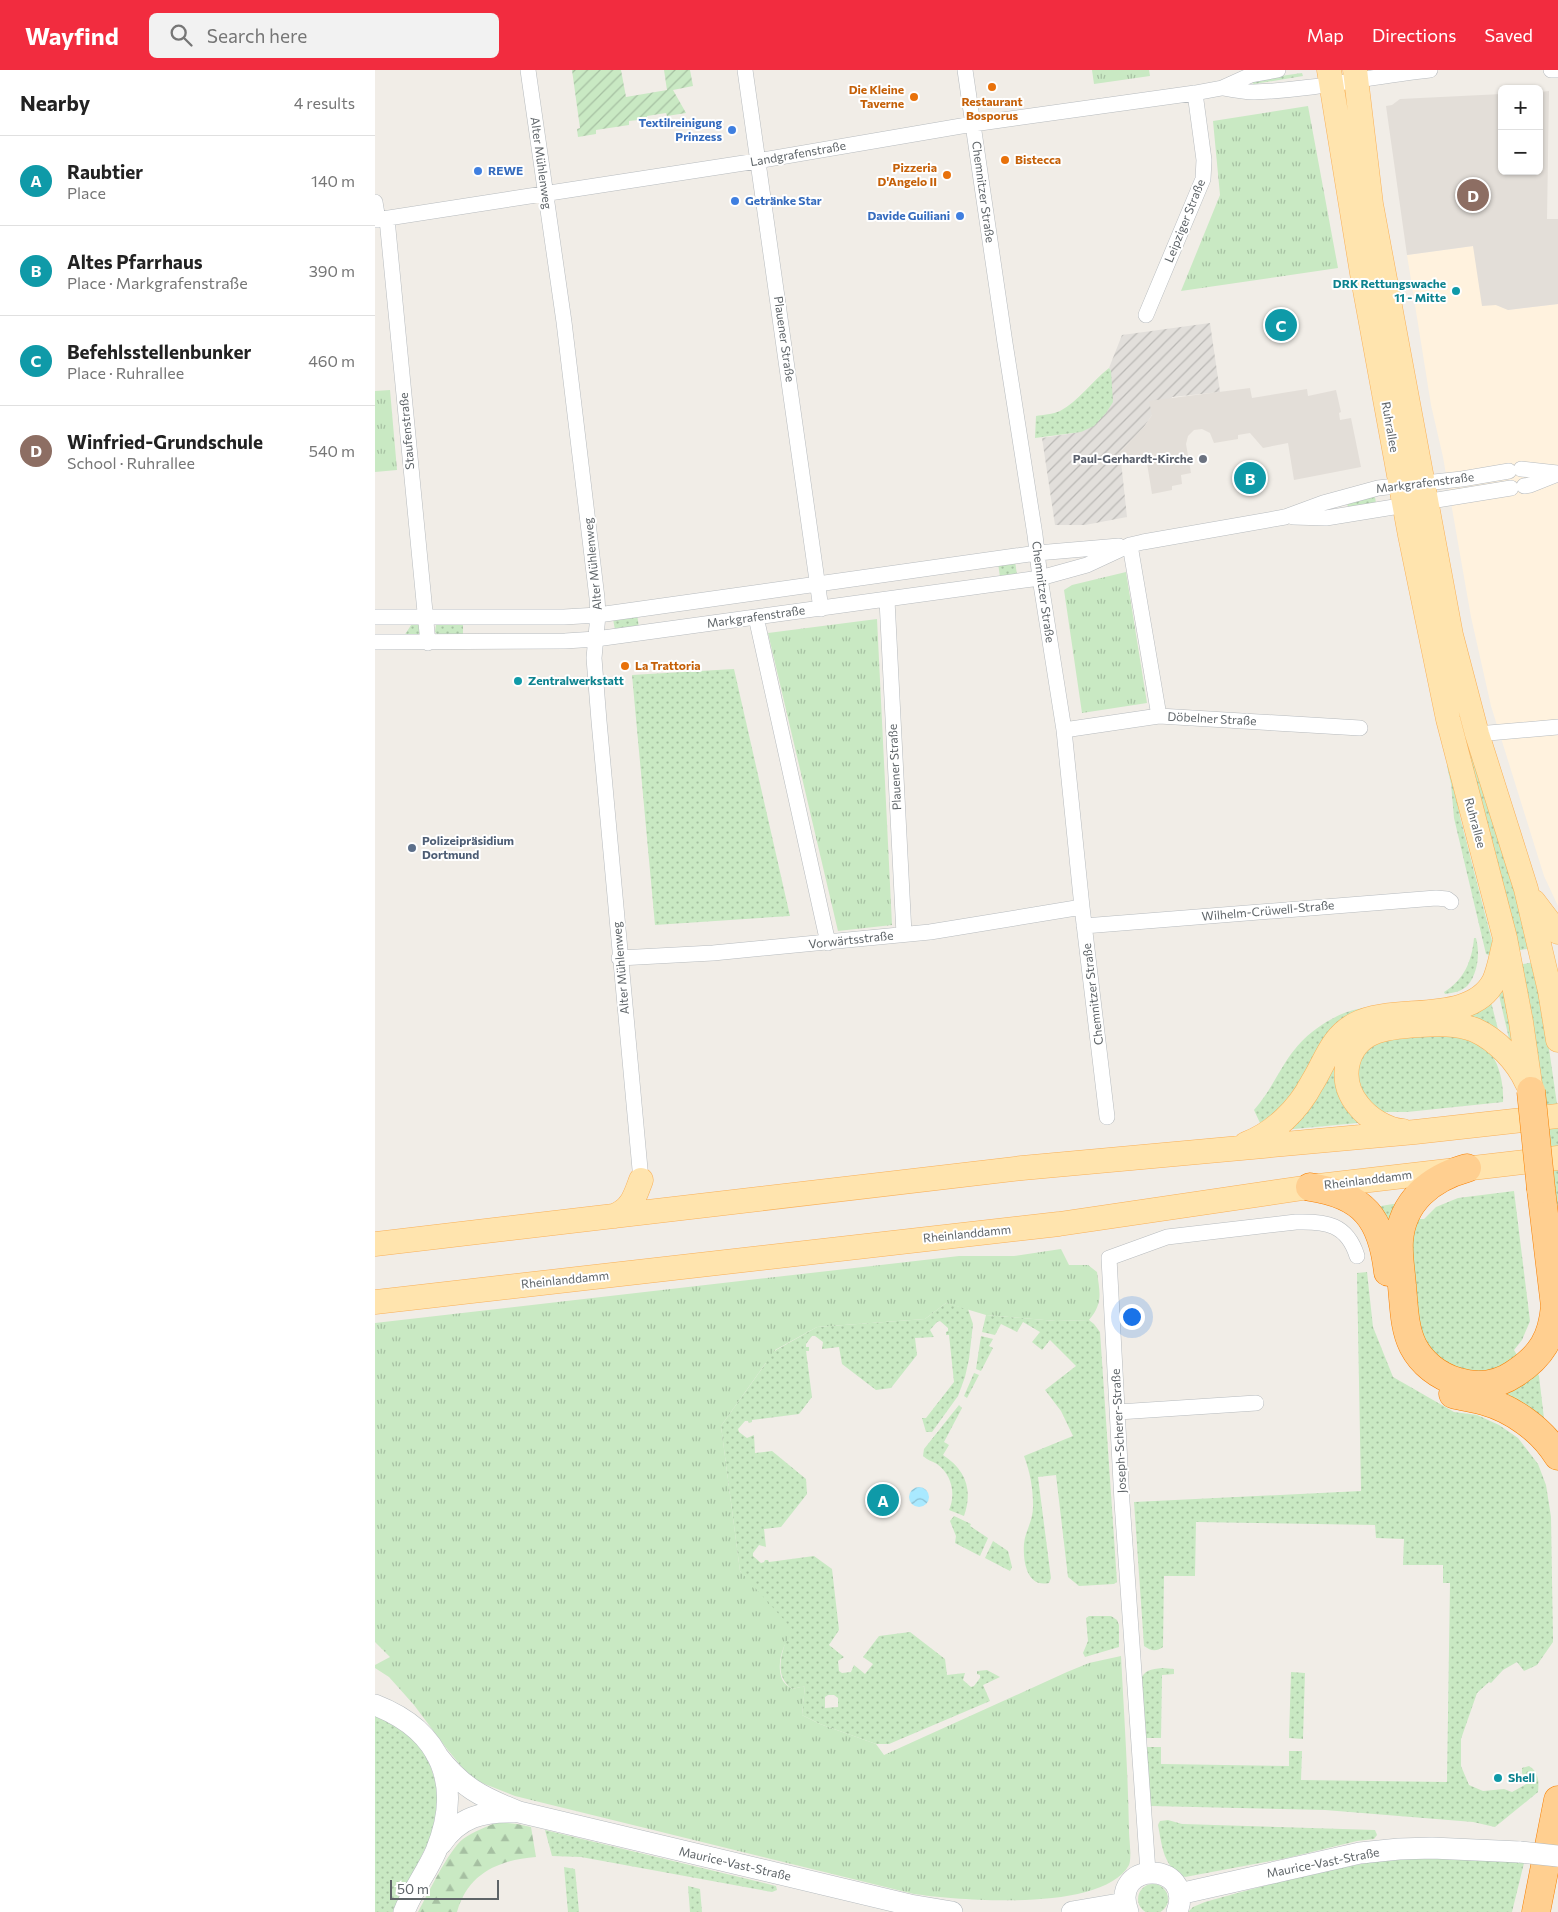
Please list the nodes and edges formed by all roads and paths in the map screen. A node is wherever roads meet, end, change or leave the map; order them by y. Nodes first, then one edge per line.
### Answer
1 (528, 70) edge
2 (745, 70) edge
3 (965, 70) edge
4 (1278, 70) edge
5 (1430, 70) edge
6 (1551, 70) edge
7 (1558, 70) edge
8 (1355, 75) edge
9 (1329, 77) edge
10 (1222, 88) junction
11 (1195, 93) junction
12 (973, 124) junction
13 (757, 161) junction
14 (545, 195) junction
15 (375, 202) edge
16 (380, 220) edge
17 (1146, 315) dead end
18 (1381, 315) junction
19 (1558, 474) edge
20 (1414, 494) junction
21 (1285, 517) junction
22 (1131, 545) junction
23 (1037, 553) junction
24 (1040, 578) junction
25 (818, 584) junction
26 (887, 600) junction
27 (821, 609) junction
28 (598, 615) junction
29 (375, 617) edge
30 (756, 617) junction
31 (425, 618) junction
32 (596, 639) junction
33 (375, 642) edge
34 (428, 643) junction
35 (1159, 716) junction
36 (1448, 719) junction
37 (1558, 727) edge
38 (1360, 728) dead end
39 (1064, 730) junction
40 (1477, 734) junction
41 (1526, 889) junction
42 (1451, 902) dead end
43 (1082, 907) junction
44 (1085, 926) junction
45 (1558, 932) edge
46 (904, 934) junction
47 (1505, 938) junction
48 (828, 943) junction
49 (619, 958) junction
50 (1558, 1040) edge
51 (1528, 1083) junction
52 (1558, 1116) edge
53 (1107, 1117) dead end
54 (1415, 1132) junction
55 (1219, 1149) junction
56 (1558, 1158) edge
57 (1467, 1168) junction
58 (641, 1180) junction
59 (1310, 1187) junction
60 (669, 1210) junction
61 (614, 1216) junction
62 (375, 1244) edge
63 (1357, 1256) dead end
64 (375, 1302) edge
65 (1557, 1319) edge
66 (1255, 1403) dead end
67 (1118, 1412) junction
68 (1558, 1456) edge
69 (375, 1705) edge
70 (436, 1754) junction
71 (1558, 1800) edge
72 (519, 1812) junction
73 (435, 1852) junction
74 (1558, 1856) edge
75 (1148, 1872) junction
76 (1178, 1903) edge
77 (1126, 1907) edge
78 (404, 1912) edge
79 (952, 1912) edge
80 (1072, 1912) edge
81 (1536, 1912) edge

1 - 14 street, Alter Mühlenweg
2 - 13 street, Plauener Straße
3 - 12 street, Chemnitzer Straße
4 - 10 street, Landgrafenstraße
5 - 8 street, Landgrafenstraße
6 - 7 street
8 - 9 street, Landgrafenstraße
8 - 18 main road, Ruhrallee
9 - 10 street, Landgrafenstraße
9 - 18 main road, Ruhrallee
10 - 11 street, Landgrafenstraße
11 - 12 street, Landgrafenstraße
11 - 17 street, Leipziger Straße
12 - 13 street, Landgrafenstraße
12 - 23 street, Chemnitzer Straße
13 - 14 street, Landgrafenstraße
13 - 25 street, Plauener Straße
14 - 16 street, Landgrafenstraße
14 - 28 street, Alter Mühlenweg
15 - 16 street, Staufenstraße
16 - 31 street, Staufenstraße
18 - 20 main road, Ruhrallee
19 - 20 street, Markgrafenstraße
19 - 20 street, Markgrafenstraße
20 - 21 street, Markgrafenstraße
20 - 21 street, Markgrafenstraße
20 - 36 main road, Ruhrallee
20 - 40 main road, Ruhrallee
21 - 22 street, Markgrafenstraße
22 - 23 street, Markgrafenstraße
22 - 24 street, Markgrafenstraße
22 - 35 street
23 - 24 street, Chemnitzer Straße
23 - 25 street, Markgrafenstraße
24 - 26 street, Markgrafenstraße
24 - 39 street, Chemnitzer Straße
25 - 27 street, Plauener Straße
25 - 28 street, Markgrafenstraße
26 - 27 street, Markgrafenstraße
26 - 46 street, Plauener Straße
27 - 30 street, Markgrafenstraße
28 - 31 street, Markgrafenstraße
28 - 32 street, Alter Mühlenweg
29 - 31 street, Markgrafenstraße
30 - 32 street, Markgrafenstraße
30 - 48 street
31 - 34 street, Staufenstraße
32 - 34 street, Markgrafenstraße
32 - 49 street, Alter Mühlenweg
33 - 34 street, Markgrafenstraße
35 - 38 street, Döbelner Straße
35 - 39 street, Döbelner Straße
36 - 40 main road
36 - 47 main road, Ruhrallee
37 - 40 street
39 - 43 street, Chemnitzer Straße
40 - 41 main road, Ruhrallee
41 - 45 main road
41 - 50 main road, Ruhrallee
42 - 44 street, Wilhelm-Crüwell-Straße
43 - 44 street, Chemnitzer Straße
43 - 46 street, Vorwärtsstraße
44 - 53 street, Chemnitzer Straße
46 - 48 street, Vorwärtsstraße
47 - 51 main road, Ruhrallee
47 - 55 main road
48 - 49 street, Vorwärtsstraße
49 - 58 street, Alter Mühlenweg
51 - 54 main road
51 - 65 highway, Ruhrallee, bridge
52 - 54 main road
54 - 55 main road
55 - 60 main road
56 - 57 main road, Rheinlanddamm
57 - 59 main road, Rheinlanddamm
57 - 65 highway, Ruhrallee
58 - 60 main road
58 - 61 main road
59 - 64 main road, Rheinlanddamm
59 - 68 highway
60 - 61 main road
61 - 62 main road
63 - 67 street, Joseph-Scherer-Straße
66 - 67 street
67 - 75 street, Joseph-Scherer-Straße
69 - 70 main road
70 - 72 main road
70 - 73 main road
71 - 81 highway
72 - 73 main road
72 - 79 main road, Maurice-Vast-Straße
73 - 78 main road
74 - 76 main road, Maurice-Vast-Straße, bridge
75 - 76 main road, Maurice-Vast-Straße
75 - 77 main road
77 - 80 main road

